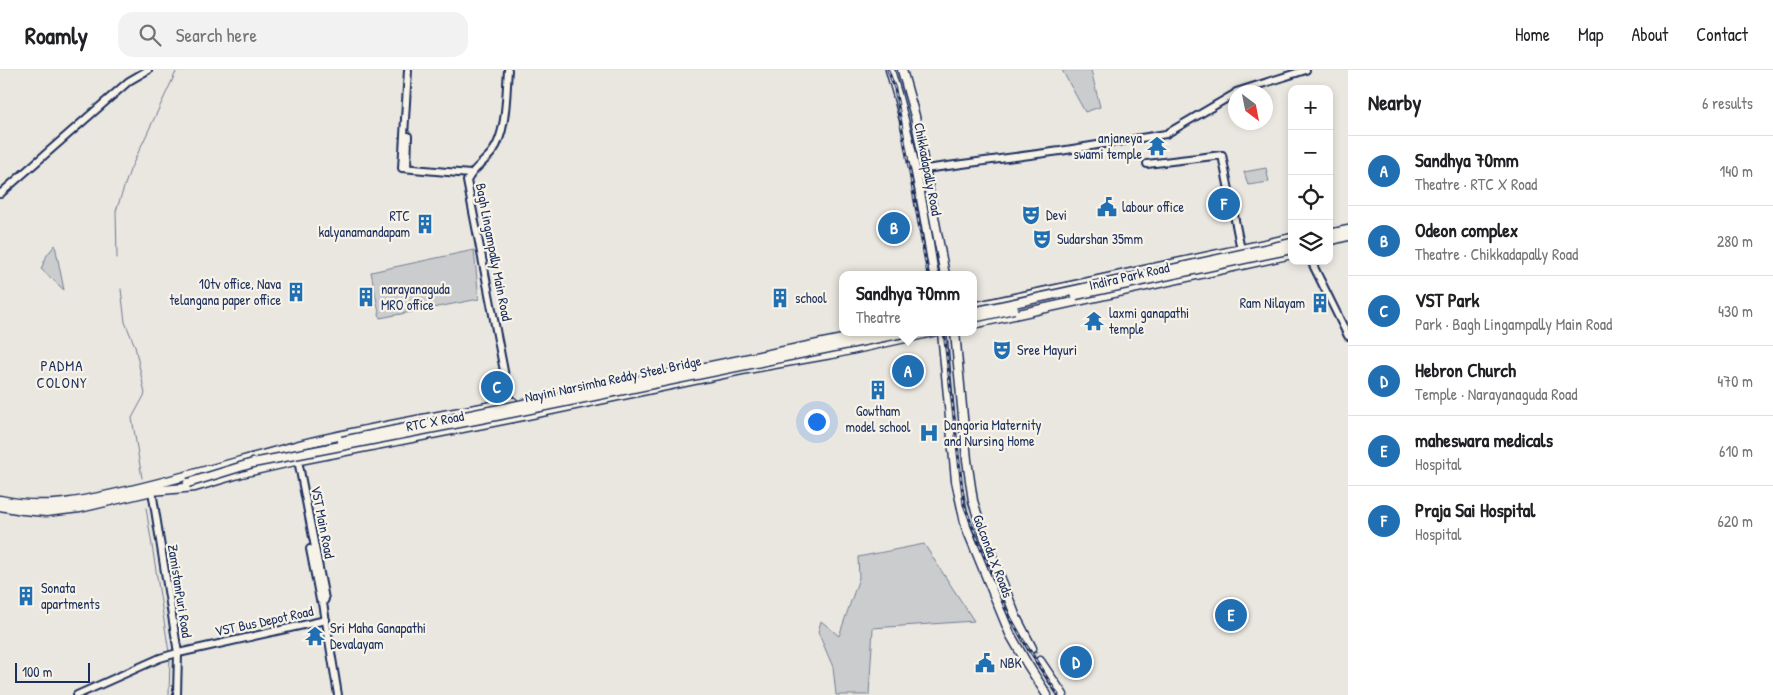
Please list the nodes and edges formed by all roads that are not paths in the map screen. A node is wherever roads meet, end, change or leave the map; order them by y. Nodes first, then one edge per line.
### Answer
1 (148, 70) edge
2 (408, 70) edge
3 (412, 70) edge
4 (508, 70) edge
5 (890, 70) edge
6 (902, 70) edge
7 (1306, 70) edge
8 (1260, 85) edge
9 (1228, 98) edge
10 (1147, 164) dead end
11 (404, 168) junction
12 (926, 169) junction
13 (470, 174) junction
14 (0, 194) edge
15 (1348, 228) edge
16 (1333, 231) edge
17 (1348, 236) edge
18 (1288, 239) edge
19 (939, 240) junction
20 (1333, 240) edge
21 (1348, 241) edge
22 (929, 242) junction
23 (1288, 244) edge
24 (1333, 244) edge
25 (1241, 250) junction
26 (1288, 250) edge
27 (1288, 255) edge
28 (1313, 265) edge
29 (933, 271) edge
30 (944, 271) edge
31 (1142, 271) junction
32 (1146, 285) junction
33 (993, 302) junction
34 (977, 306) edge
35 (977, 311) edge
36 (996, 319) junction
37 (977, 321) edge
38 (977, 322) edge
39 (841, 336) edge
40 (857, 336) edge
41 (888, 336) edge
42 (894, 336) edge
43 (933, 336) edge
44 (943, 336) edge
45 (955, 336) edge
46 (960, 336) edge
47 (1348, 336) edge
48 (956, 341) junction
49 (944, 346) junction
50 (510, 403) junction
51 (512, 418) junction
52 (327, 439) junction
53 (342, 441) joint
54 (293, 447) junction
55 (297, 461) junction
56 (179, 488) junction
57 (152, 491) junction
58 (0, 500) edge
59 (0, 506) edge
60 (23, 507) junction
61 (326, 620) junction
62 (1026, 638) junction
63 (1016, 644) junction
64 (1032, 648) tunnel mouth
65 (176, 654) junction
66 (1040, 661) tunnel mouth
67 (1045, 692) edge
68 (77, 695) edge
69 (177, 695) edge
70 (338, 695) edge
71 (1063, 695) edge

1 - 14 street
2 - 11 street
3 - 11 street
4 - 13 street, Bagh Lingampally Main Road
5 - 22 main road, Chikkadapally Road
6 - 12 main road, Chikkadapally Road
7 - 8 street
9 - 12 street
10 - 25 street
11 - 13 street
12 - 19 main road, Chikkadapally Road
13 - 50 street, Bagh Lingampally Main Road
15 - 16 main road
17 - 20 main road
18 - 25 main road, Indira Park Road
19 - 22 main road
19 - 30 main road, Chikkadapally Road
21 - 24 main road
22 - 29 main road, Chikkadapally Road
23 - 35 main road, bridge
25 - 31 main road, Indira Park Road
26 - 37 main road, bridge
27 - 32 main road, Indira Park Road
28 - 47 street
31 - 32 main road
31 - 33 main road, Indira Park Road
32 - 36 main road, Indira Park Road
33 - 34 main road, Indira Park Road
33 - 36 main road
36 - 38 main road, Indira Park Road
39 - 50 main road, RTC X Road
40 - 53 main road, Nayini Narsimha Reddy Steel Bridge, bridge
41 - 56 main road, Nayini Narsimha Reddy Steel Bridge, bridge
42 - 51 main road, RTC X Road
43 - 49 main road
44 - 49 main road, Golconda X Roads
45 - 48 main road
46 - 48 main road
48 - 62 main road
49 - 63 main road, Golconda X Roads
50 - 51 street, Bagh Lingampally Main Road
50 - 52 main road, RTC X Road
51 - 55 main road, RTC X Road
52 - 53 main road, RTC X Road
52 - 54 main road, RTC X Road
54 - 55 street, VST Main Road
54 - 60 main road, RTC X Road
55 - 56 main road, RTC X Road
55 - 61 street, VST Main Road
56 - 57 main road, RTC X Road
57 - 60 main road, RTC X Road
57 - 65 street, ZamistanPuri Road
58 - 60 main road, RTC X Road
59 - 60 main road, RTC X Road
61 - 65 street, VST Bus Depot Road
61 - 70 street, VST Main Road
62 - 63 main road
62 - 64 main road
63 - 67 main road, Golconda X Roads
65 - 68 street, VST Bus Depot Road
65 - 69 street, ZamistanPuri Road
66 - 71 main road

